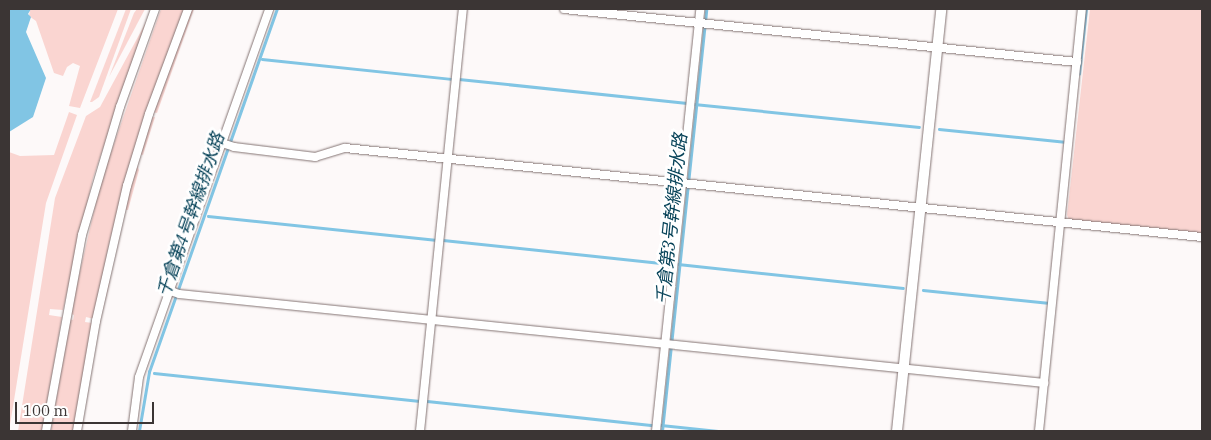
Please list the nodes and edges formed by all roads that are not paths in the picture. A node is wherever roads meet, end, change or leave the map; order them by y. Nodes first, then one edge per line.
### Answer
1 (155, 9) edge
2 (188, 9) edge
3 (269, 9) edge
4 (463, 9) edge
5 (564, 9) edge
6 (700, 9) edge
7 (941, 9) edge
8 (1082, 9) edge
9 (703, 23) junction
10 (937, 48) junction
11 (1077, 62) junction
12 (226, 145) junction
13 (448, 160) junction
14 (686, 184) junction
15 (920, 209) junction
16 (1060, 222) junction
17 (1202, 237) edge
18 (174, 292) junction
19 (432, 321) junction
20 (669, 345) junction
21 (904, 369) junction
22 (1044, 383) junction
23 (46, 431) edge
24 (77, 431) edge
25 (132, 431) edge
26 (420, 431) edge
27 (656, 431) edge
28 (898, 431) edge
29 (1039, 431) edge

1 - 23 street
2 - 24 street
3 - 12 street
4 - 13 street
5 - 9 street
6 - 9 street
7 - 10 street
8 - 11 street
9 - 10 street
9 - 14 street
10 - 11 street
10 - 15 street
11 - 16 street
12 - 13 street
12 - 18 street
13 - 14 street
13 - 19 street
14 - 15 street
14 - 20 street
15 - 16 street
15 - 21 street
16 - 17 street
16 - 22 street
18 - 19 street
18 - 25 street
19 - 20 street
19 - 26 street
20 - 21 street
20 - 27 street
21 - 22 street
21 - 28 street
22 - 29 street

